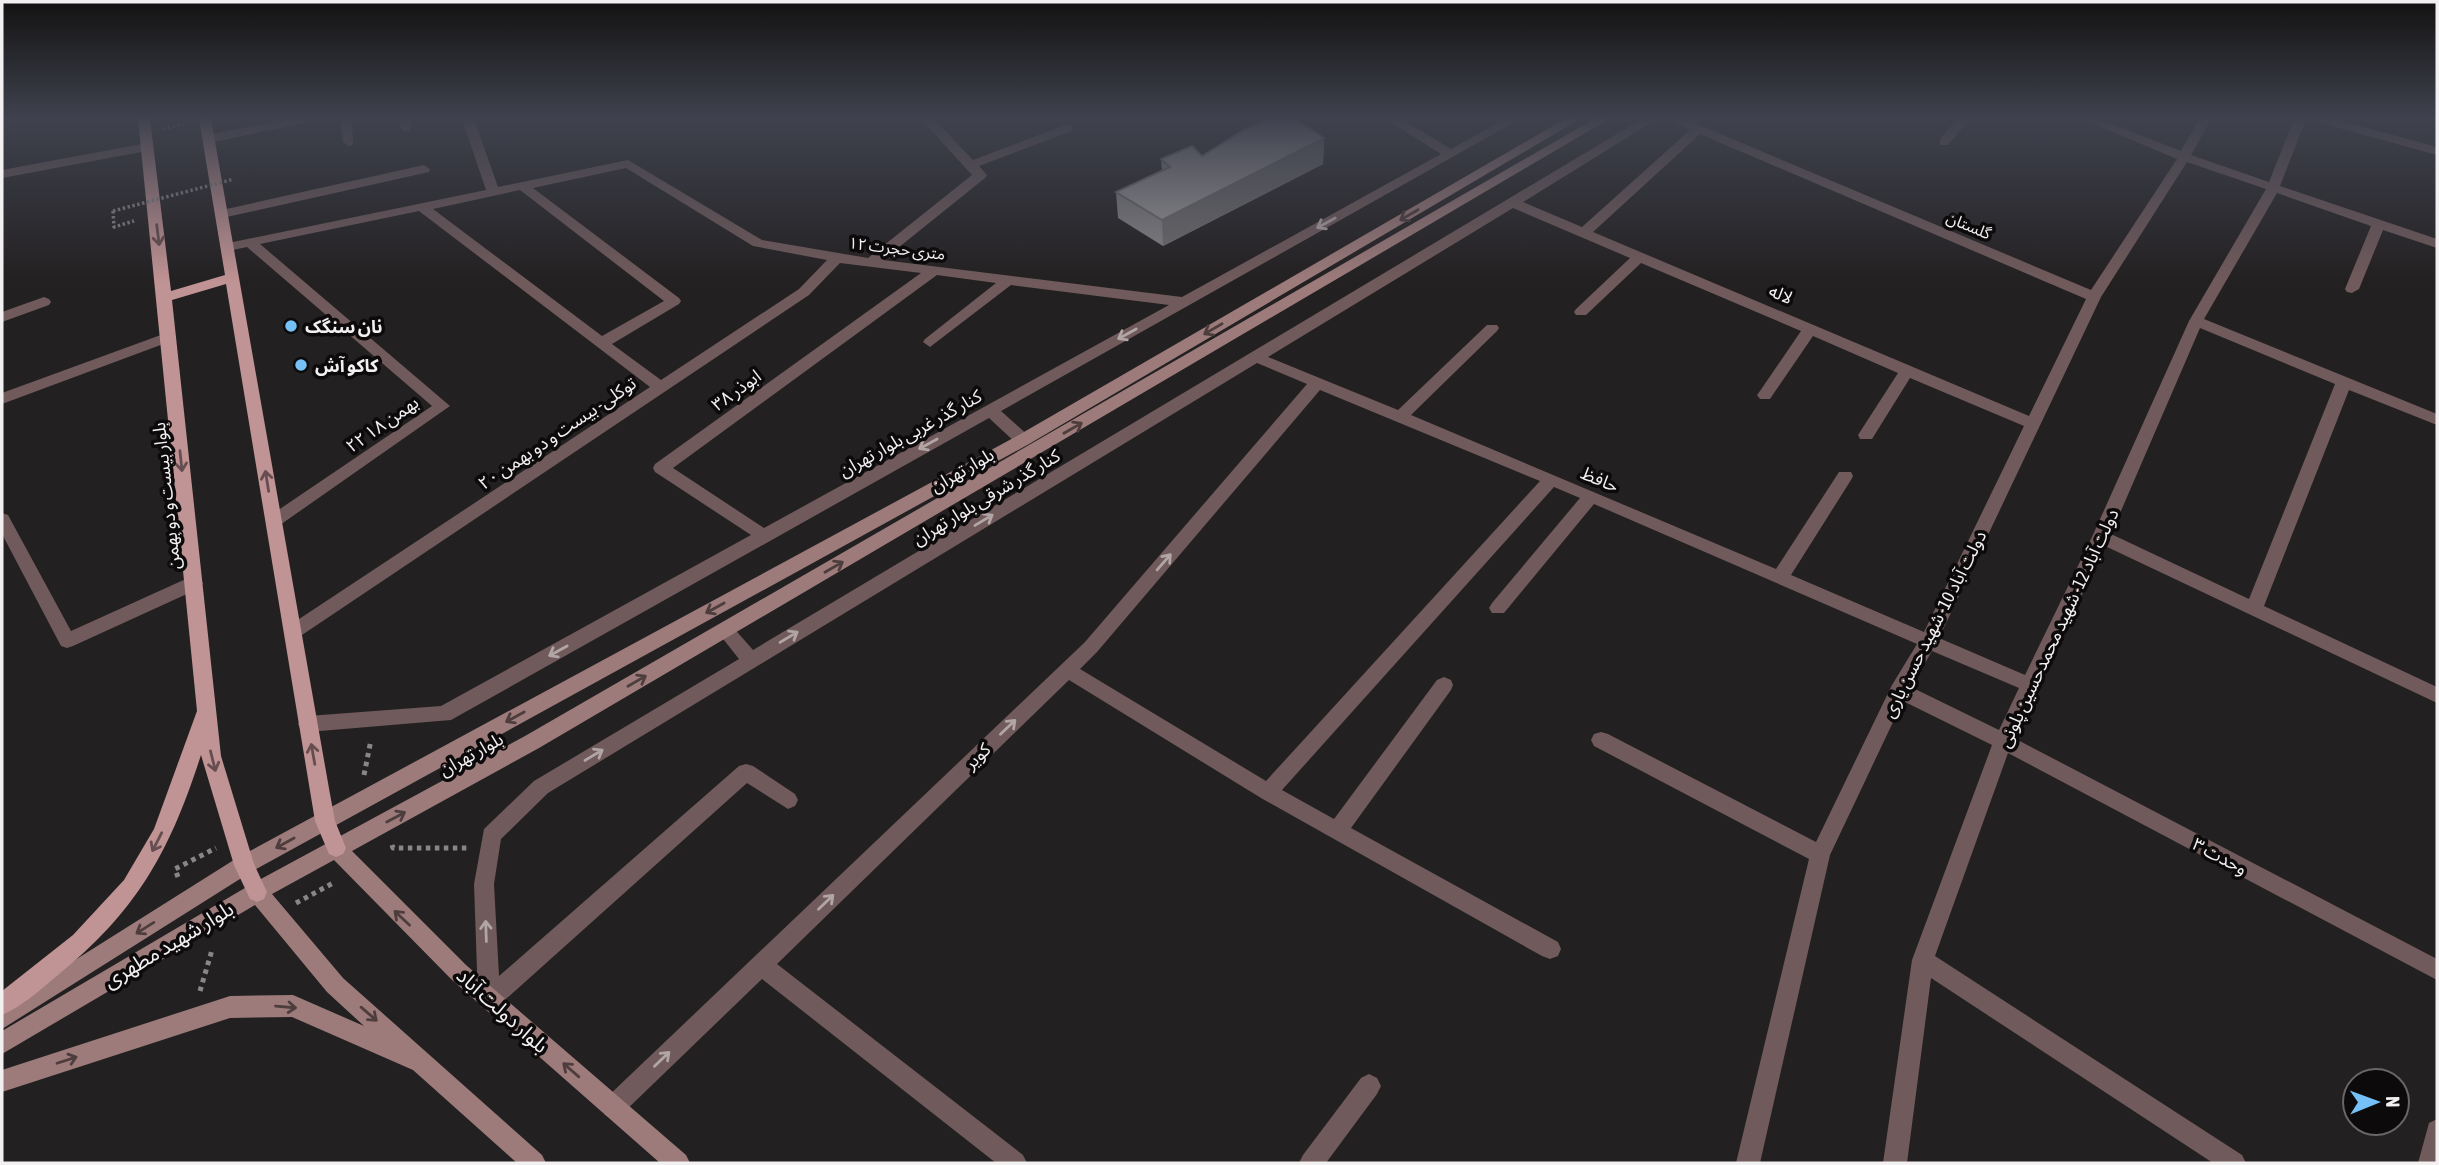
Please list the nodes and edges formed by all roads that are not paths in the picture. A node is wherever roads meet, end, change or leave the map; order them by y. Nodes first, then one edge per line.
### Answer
1 (151, 173) edge
2 (214, 173) edge
3 (404, 173) edge
4 (487, 173) edge
5 (583, 173) edge
6 (643, 173) edge
7 (979, 173) edge
8 (1415, 173) edge
9 (1481, 173) edge
10 (1510, 173) edge
11 (1562, 173) edge
12 (1649, 173) edge
13 (1805, 173) edge
14 (2173, 173) edge
15 (2231, 173) edge
16 (2279, 173) edge
17 (522, 186) junction
18 (2273, 188) junction
19 (493, 192) junction
20 (1513, 203) junction
21 (422, 207) junction
22 (222, 214) junction
23 (2379, 224) junction
24 (1584, 233) junction
25 (250, 243) junction
26 (2437, 244) edge
27 (228, 247) junction
28 (1640, 256) junction
29 (837, 258) junction
30 (870, 262) junction
31 (933, 271) junction
32 (233, 277) junction
33 (1008, 280) junction
34 (2353, 289) dead end
35 (2094, 297) junction
36 (165, 298) junction
37 (44, 302) dead end
38 (1184, 302) junction
39 (1581, 312) dead end
40 (2, 317) edge
41 (2196, 321) junction
42 (1492, 328) dead end
43 (1811, 328) junction
44 (169, 337) junction
45 (930, 342) dead end
46 (602, 343) junction
47 (1255, 357) junction
48 (1908, 369) junction
49 (2344, 382) junction
50 (1317, 383) junction
51 (661, 387) junction
52 (1765, 395) dead end
53 (2, 399) edge
54 (989, 410) junction
55 (1400, 417) junction
56 (2437, 420) edge
57 (2033, 424) junction
58 (1866, 435) dead end
59 (1023, 440) junction
60 (1845, 476) dead end
61 (1551, 479) junction
62 (1591, 496) junction
63 (2, 519) edge
64 (274, 521) junction
65 (764, 536) junction
66 (2101, 537) junction
67 (1780, 577) junction
68 (194, 583) junction
69 (1498, 608) dead end
70 (2254, 609) junction
71 (725, 630) junction
72 (293, 632) junction
73 (1929, 641) junction
74 (751, 660) junction
75 (1067, 670) junction
76 (1444, 685) dead end
77 (2030, 685) junction
78 (1899, 690) junction
79 (2437, 695) edge
80 (206, 710) junction
81 (308, 724) junction
82 (1601, 740) dead end
83 (2003, 741) junction
84 (1268, 792) junction
85 (788, 800) dead end
86 (325, 821) junction
87 (1337, 831) junction
88 (336, 848) junction
89 (1820, 855) junction
90 (244, 865) junction
91 (257, 892) junction
92 (1550, 949) dead end
93 (1923, 960) junction
94 (761, 965) junction
95 (2437, 970) edge
96 (489, 999) junction
97 (2, 1004) edge
98 (2, 1018) edge
99 (2, 1043) edge
100 (426, 1064) junction
101 (2, 1081) edge
102 (1369, 1086) dead end
103 (613, 1107) junction
104 (2437, 1131) edge
105 (534, 1163) edge
106 (678, 1163) edge
107 (1015, 1163) edge
108 (1311, 1163) edge
109 (1748, 1163) edge
110 (1895, 1163) edge
111 (2234, 1163) edge
112 (2430, 1163) edge

1 -> 36 main road, بلوار بیست و دو بهمن
2 - 22 main road
3 - 22 street
4 - 19 street
5 - 17 street, ۱۲ متری حجرت
6 - 29 street, ۱۲ متری حجرت
7 - 30 street
8 -> 38 street, کنار گذر غربی بلوار تهران
9 -> 59 main road, بلوار تهران
71 -> 10 main road, بلوار تهران
11 - 20 street, کنار گذر شرقی بلوار تهران
12 - 24 street
13 - 35 street, گلستان
14 - 35 street, دولت آباد 10- شهید حسن یاری
15 - 18 street
16 - 18 street, دولت آباد 12- شهید محمدحسین پلونی
17 - 19 street
17 - 46 street
18 - 23 street
18 - 41 street, دولت آباد 12- شهید محمدحسین پلونی
19 - 21 street
20 - 24 street, لاله
20 - 47 street, کنار گذر شرقی بلوار تهران
21 - 25 street
21 - 46 street
22 - 27 main road
23 - 26 street
23 - 34 street
24 - 28 street, لاله
25 - 27 street
25 - 64 street, ۲۲ بهمن ۱۸
27 - 32 main road
28 - 39 street
28 - 43 street, لاله
29 - 30 street, ۱۲ متری حجرت
29 - 51 street, توکلی- بیست و دو بهمن ۲۰
30 - 31 street, ۱۲ متری حجرت
31 - 33 street, ۱۲ متری حجرت
31 - 65 street, ۳۸ ابوذر
32 - 36 main road
64 -> 32 main road
33 - 38 street, ۱۲ متری حجرت
33 - 45 street
35 - 57 street, دولت آباد 10- شهید حسن یاری
36 - 44 main road, بلوار بیست و دو بهمن
37 - 40 street
38 -> 54 street, کنار گذر غربی بلوار تهران
41 - 49 street
41 - 66 street, دولت آباد 12- شهید محمدحسین پلونی
42 - 55 street
43 - 48 street, لاله
43 - 52 street
44 - 53 street
44 -> 68 main road, بلوار بیست و دو بهمن
46 - 51 street
47 - 50 street, حافظ
74 -> 47 street, کنار گذر شرقی بلوار تهران
48 - 57 street, لاله
48 - 58 street
49 - 56 street
49 - 70 street
50 - 55 street, حافظ
75 -> 50 street, کویر
51 - 72 street, توکلی- بیست و دو بهمن ۲۰
54 - 59 street
54 -> 65 street, کنار گذر غربی بلوار تهران
55 - 61 street, حافظ
57 - 73 street, دولت آباد 10- شهید حسن یاری
59 -> 86 main road, بلوار تهران
60 - 67 street
61 - 62 street, حافظ
61 - 84 street
62 - 67 street, حافظ
62 - 69 street
63 - 68 street
64 - 72 main road
65 -> 81 street, کنار گذر غربی بلوار تهران
66 - 70 street
66 - 77 street, دولت آباد 12- شهید محمدحسین پلونی
67 - 73 street, حافظ
68 - 80 main road, بلوار بیست و دو بهمن
70 - 79 street
71 - 74 street
88 -> 71 main road, بلوار تهران
72 - 81 main road
73 - 77 street, حافظ
73 - 78 street, دولت آباد 10- شهید حسن یاری
96 -> 74 street, کنار گذر شرقی بلوار تهران
75 - 84 street
94 -> 75 street, کویر
76 - 87 street
77 - 83 street, دولت آباد 12- شهید محمدحسین پلونی
78 - 83 street, وحدت ۳
78 - 89 street, دولت آباد 10- شهید حسن یاری
80 -> 90 main road, بلوار بیست و دو بهمن
80 -> 97 main road
86 -> 81 main road
82 - 89 street
83 - 93 street, دولت آباد 12- شهید محمدحسین پلونی
83 - 95 street, وحدت ۳
84 - 87 street
85 - 96 street
86 - 88 main road
86 -> 90 main road, بلوار شهید مطهری
87 - 92 street
88 - 91 main road, بلوار شهید مطهری
96 -> 88 main road, بلوار دولت آباد
89 - 109 street, دولت آباد 10- شهید حسن یاری
90 - 91 main road, بلوار بیست و دو بهمن
90 -> 98 main road, بلوار شهید مطهری
91 - 99 main road, بلوار شهید مطهری
91 -> 100 main road
93 - 110 street, دولت آباد 12- شهید محمدحسین پلونی
93 - 111 street
103 -> 94 street, کویر
94 - 107 street
103 -> 96 main road, بلوار دولت آباد
101 -> 100 main road
100 - 105 main road
102 - 108 street
103 - 106 main road, بلوار دولت آباد
104 - 112 street

